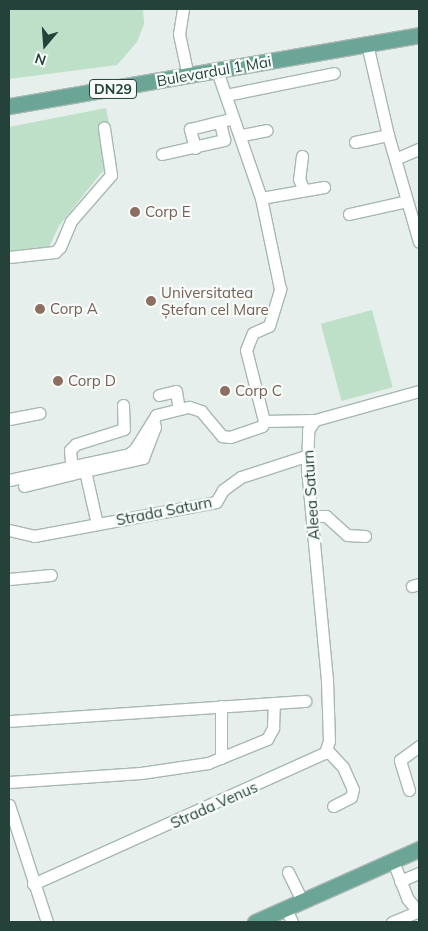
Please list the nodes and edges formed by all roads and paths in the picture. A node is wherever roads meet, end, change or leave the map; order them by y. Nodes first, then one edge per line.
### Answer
1 (183, 9) edge
2 (419, 35) edge
3 (367, 44) junction
4 (218, 70) junction
5 (334, 73) dead end
6 (188, 76) junction
7 (226, 95) junction
8 (9, 106) edge
9 (236, 118) junction
10 (220, 122) junction
11 (104, 128) dead end
12 (267, 130) dead end
13 (242, 135) junction
14 (388, 136) junction
15 (355, 142) dead end
16 (195, 148) junction
17 (419, 148) edge
18 (162, 154) dead end
19 (302, 156) dead end
20 (395, 159) junction
21 (324, 187) dead end
22 (304, 190) junction
23 (260, 198) junction
24 (407, 201) junction
25 (349, 214) dead end
26 (419, 242) edge
27 (9, 257) edge
28 (419, 391) edge
29 (159, 395) dead end
30 (123, 406) dead end
31 (179, 409) junction
32 (39, 413) dead end
33 (153, 418) junction
34 (9, 419) edge
35 (314, 420) junction
36 (263, 423) junction
37 (306, 456) junction
38 (71, 470) junction
39 (85, 471) junction
40 (9, 480) edge
41 (24, 486) dead end
42 (312, 516) junction
43 (97, 524) junction
44 (9, 530) edge
45 (365, 536) dead end
46 (51, 574) dead end
47 (9, 579) edge
48 (305, 701) dead end
49 (274, 703) junction
50 (221, 706) junction
51 (9, 721) edge
52 (419, 746) edge
53 (328, 750) junction
54 (221, 758) junction
55 (9, 782) edge
56 (410, 790) dead end
57 (9, 805) edge
58 (333, 806) dead end
59 (419, 849) edge
60 (393, 860) junction
61 (288, 872) dead end
62 (419, 873) edge
63 (400, 881) junction
64 (33, 884) junction
65 (302, 901) junction
66 (418, 912) edge
67 (289, 915) edge
68 (47, 922) edge
69 (255, 922) edge
70 (392, 922) edge

1 - 6 street
2 - 3 main road, Bulevardul 1 Mai / DN29
3 - 4 main road, Bulevardul 1 Mai / DN29
3 - 14 street
4 - 6 main road, Bulevardul 1 Mai / DN29
4 - 7 street
5 - 7 street
6 - 8 main road, Bulevardul 1 Mai / DN29
7 - 9 street
9 - 10 street
9 - 13 street
10 - 16 street
10 - 16 street
11 - 27 street
12 - 13 street
13 - 23 street
14 - 15 street
14 - 20 street
16 - 18 street
17 - 20 street
19 - 22 street
20 - 24 street
21 - 22 street
22 - 23 street
23 - 36 street
24 - 25 street
24 - 26 street
28 - 35 street
29 - 31 street
30 - 38 street
31 - 33 street
31 - 36 street
32 - 34 street
33 - 38 street
33 - 39 street
35 - 36 street
35 - 37 street, Aleea Saturn
37 - 42 street, Aleea Saturn
37 - 43 street, Strada Saturn
38 - 39 street
38 - 40 street
38 - 41 street
39 - 43 street
42 - 45 street
42 - 53 street, Aleea Saturn
43 - 44 street, Strada Saturn
46 - 47 street
48 - 49 street
49 - 50 street
49 - 54 street
50 - 51 street
50 - 54 street
52 - 56 street
53 - 58 street
53 - 64 street, Strada Venus
54 - 55 street
57 - 64 street
59 - 60 main road
60 - 63 street
60 - 65 main road
61 - 65 street
62 - 63 street
63 - 66 street
64 - 68 street
65 - 67 main road
66 - 70 street
67 - 69 main road

